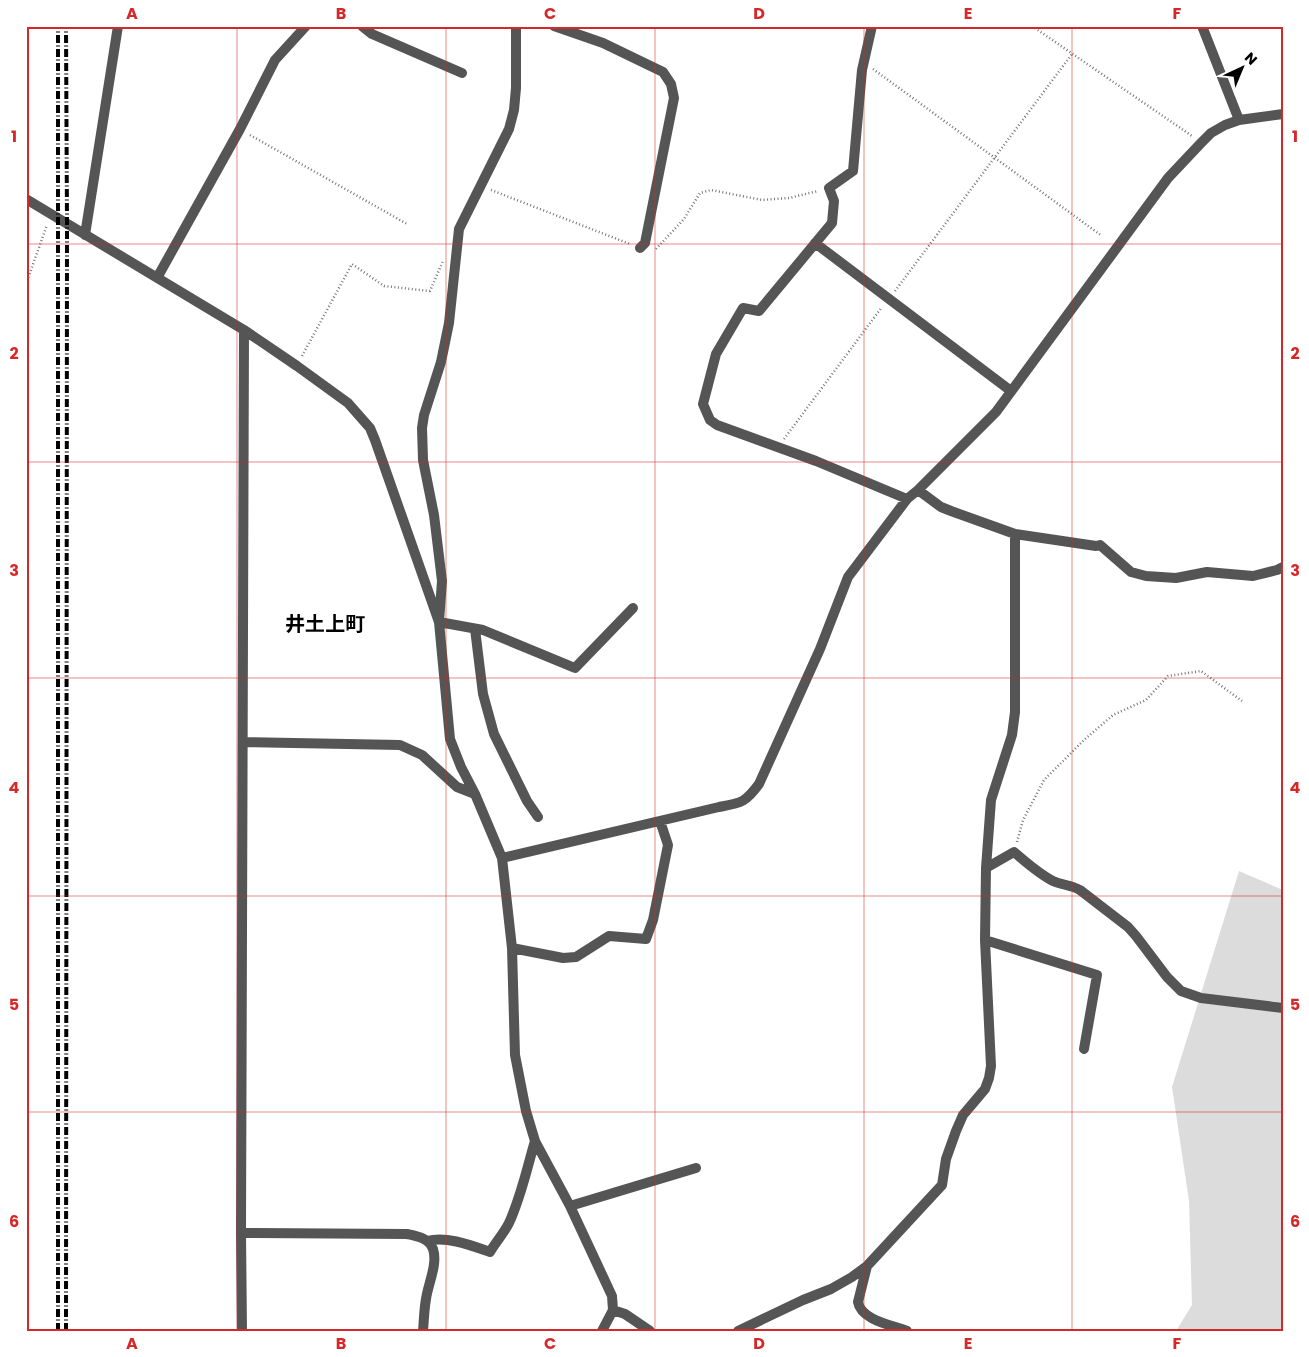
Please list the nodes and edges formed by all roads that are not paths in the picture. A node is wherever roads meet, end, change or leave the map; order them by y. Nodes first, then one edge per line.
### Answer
1 (118, 26) edge
2 (362, 26) edge
3 (516, 26) edge
4 (554, 26) edge
5 (872, 26) edge
6 (1202, 26) edge
7 (301, 27) edge
8 (462, 73) dead end
9 (1283, 114) edge
10 (1239, 120) junction
11 (26, 199) edge
12 (86, 234) junction
13 (815, 243) junction
14 (640, 248) dead end
15 (157, 278) junction
16 (244, 330) junction
17 (1011, 391) junction
18 (918, 490) junction
19 (907, 499) junction
20 (1015, 534) junction
21 (1283, 567) edge
22 (633, 608) dead end
23 (439, 622) junction
24 (476, 629) junction
25 (243, 742) junction
26 (475, 794) junction
27 (538, 817) dead end
28 (660, 820) junction
29 (502, 858) junction
30 (986, 868) junction
31 (985, 940) junction
32 (512, 948) junction
33 (1283, 1008) edge
34 (1084, 1049) dead end
35 (535, 1141) junction
36 (696, 1168) dead end
37 (570, 1206) junction
38 (241, 1233) junction
39 (426, 1240) junction
40 (867, 1266) junction
41 (613, 1310) junction
42 (242, 1331) edge
43 (423, 1331) edge
44 (602, 1331) edge
45 (650, 1331) edge
46 (738, 1331) edge
47 (907, 1331) edge

1 - 12 street
2 - 8 street
3 - 23 street
4 - 14 street
5 - 13 street
6 - 10 street
7 - 15 street
9 - 10 street
10 - 17 street
11 - 12 street
12 - 15 street
13 - 17 street
13 - 19 street
15 - 16 street
16 - 23 street
16 - 25 street
17 - 18 street
18 - 19 street
18 - 20 street
19 - 28 street
20 - 21 street
20 - 30 street
22 - 24 street
23 - 24 street
23 - 26 street
24 - 27 street
25 - 26 street
25 - 38 street
26 - 29 street
28 - 29 street
28 - 32 street
29 - 32 street
30 - 31 street
30 - 33 street
31 - 34 street
31 - 40 street
32 - 35 street
35 - 37 street
35 - 39 street
36 - 37 street
37 - 41 street
38 - 39 street
38 - 42 street
39 - 43 street
40 - 46 street
40 - 47 street
41 - 44 street
41 - 45 street

